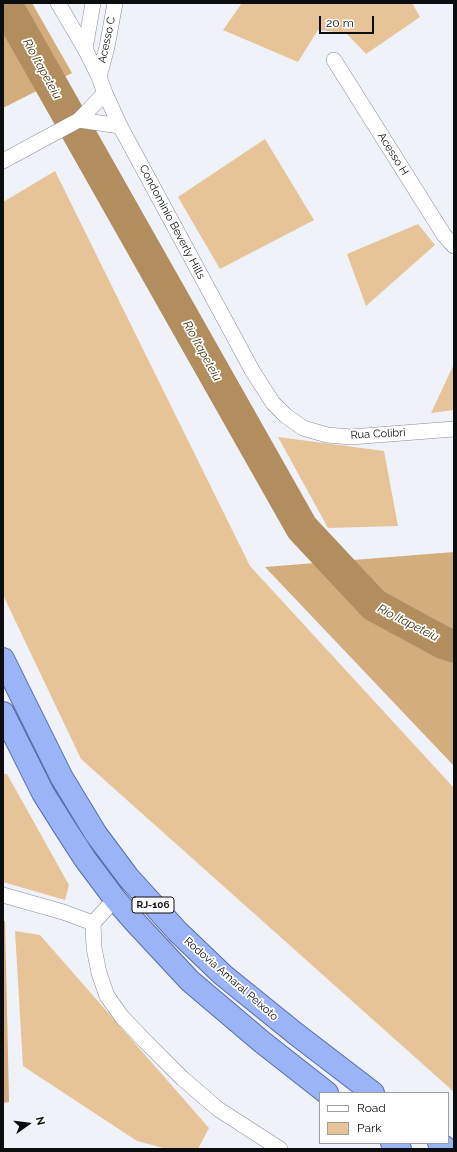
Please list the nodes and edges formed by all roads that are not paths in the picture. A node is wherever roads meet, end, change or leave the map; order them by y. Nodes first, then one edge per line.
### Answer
1 (58, 3) edge
2 (93, 3) edge
3 (115, 3) edge
4 (85, 49) junction
5 (334, 60) dead end
6 (99, 77) junction
7 (105, 93) junction
8 (78, 121) junction
9 (120, 126) junction
10 (3, 161) edge
11 (454, 246) edge
12 (303, 428) joint
13 (454, 429) edge
14 (3, 659) edge
15 (3, 713) edge
16 (3, 895) edge
17 (115, 899) junction
18 (93, 923) junction
19 (326, 1092) edge
20 (372, 1092) edge
21 (280, 1149) edge

1 - 4 street, Condominio Beverly Hills
2 - 4 street, Acesso C
3 - 6 street, Acesso C
4 - 6 street, Condominio Beverly Hills
5 - 11 street, Acesso H
6 - 7 street, Condominio Beverly Hills
7 - 8 street
7 - 9 street, Condominio Beverly Hills
8 - 9 street
8 - 10 street
9 - 12 street, Condominio Beverly Hills
12 - 13 street, Rua Colibri
14 - 20 highway, Rodovia Amaral Peixoto / RJ-106
15 - 17 highway, RJ-106
16 - 18 street
17 - 18 street
17 - 19 highway, RJ-106
18 - 21 street

